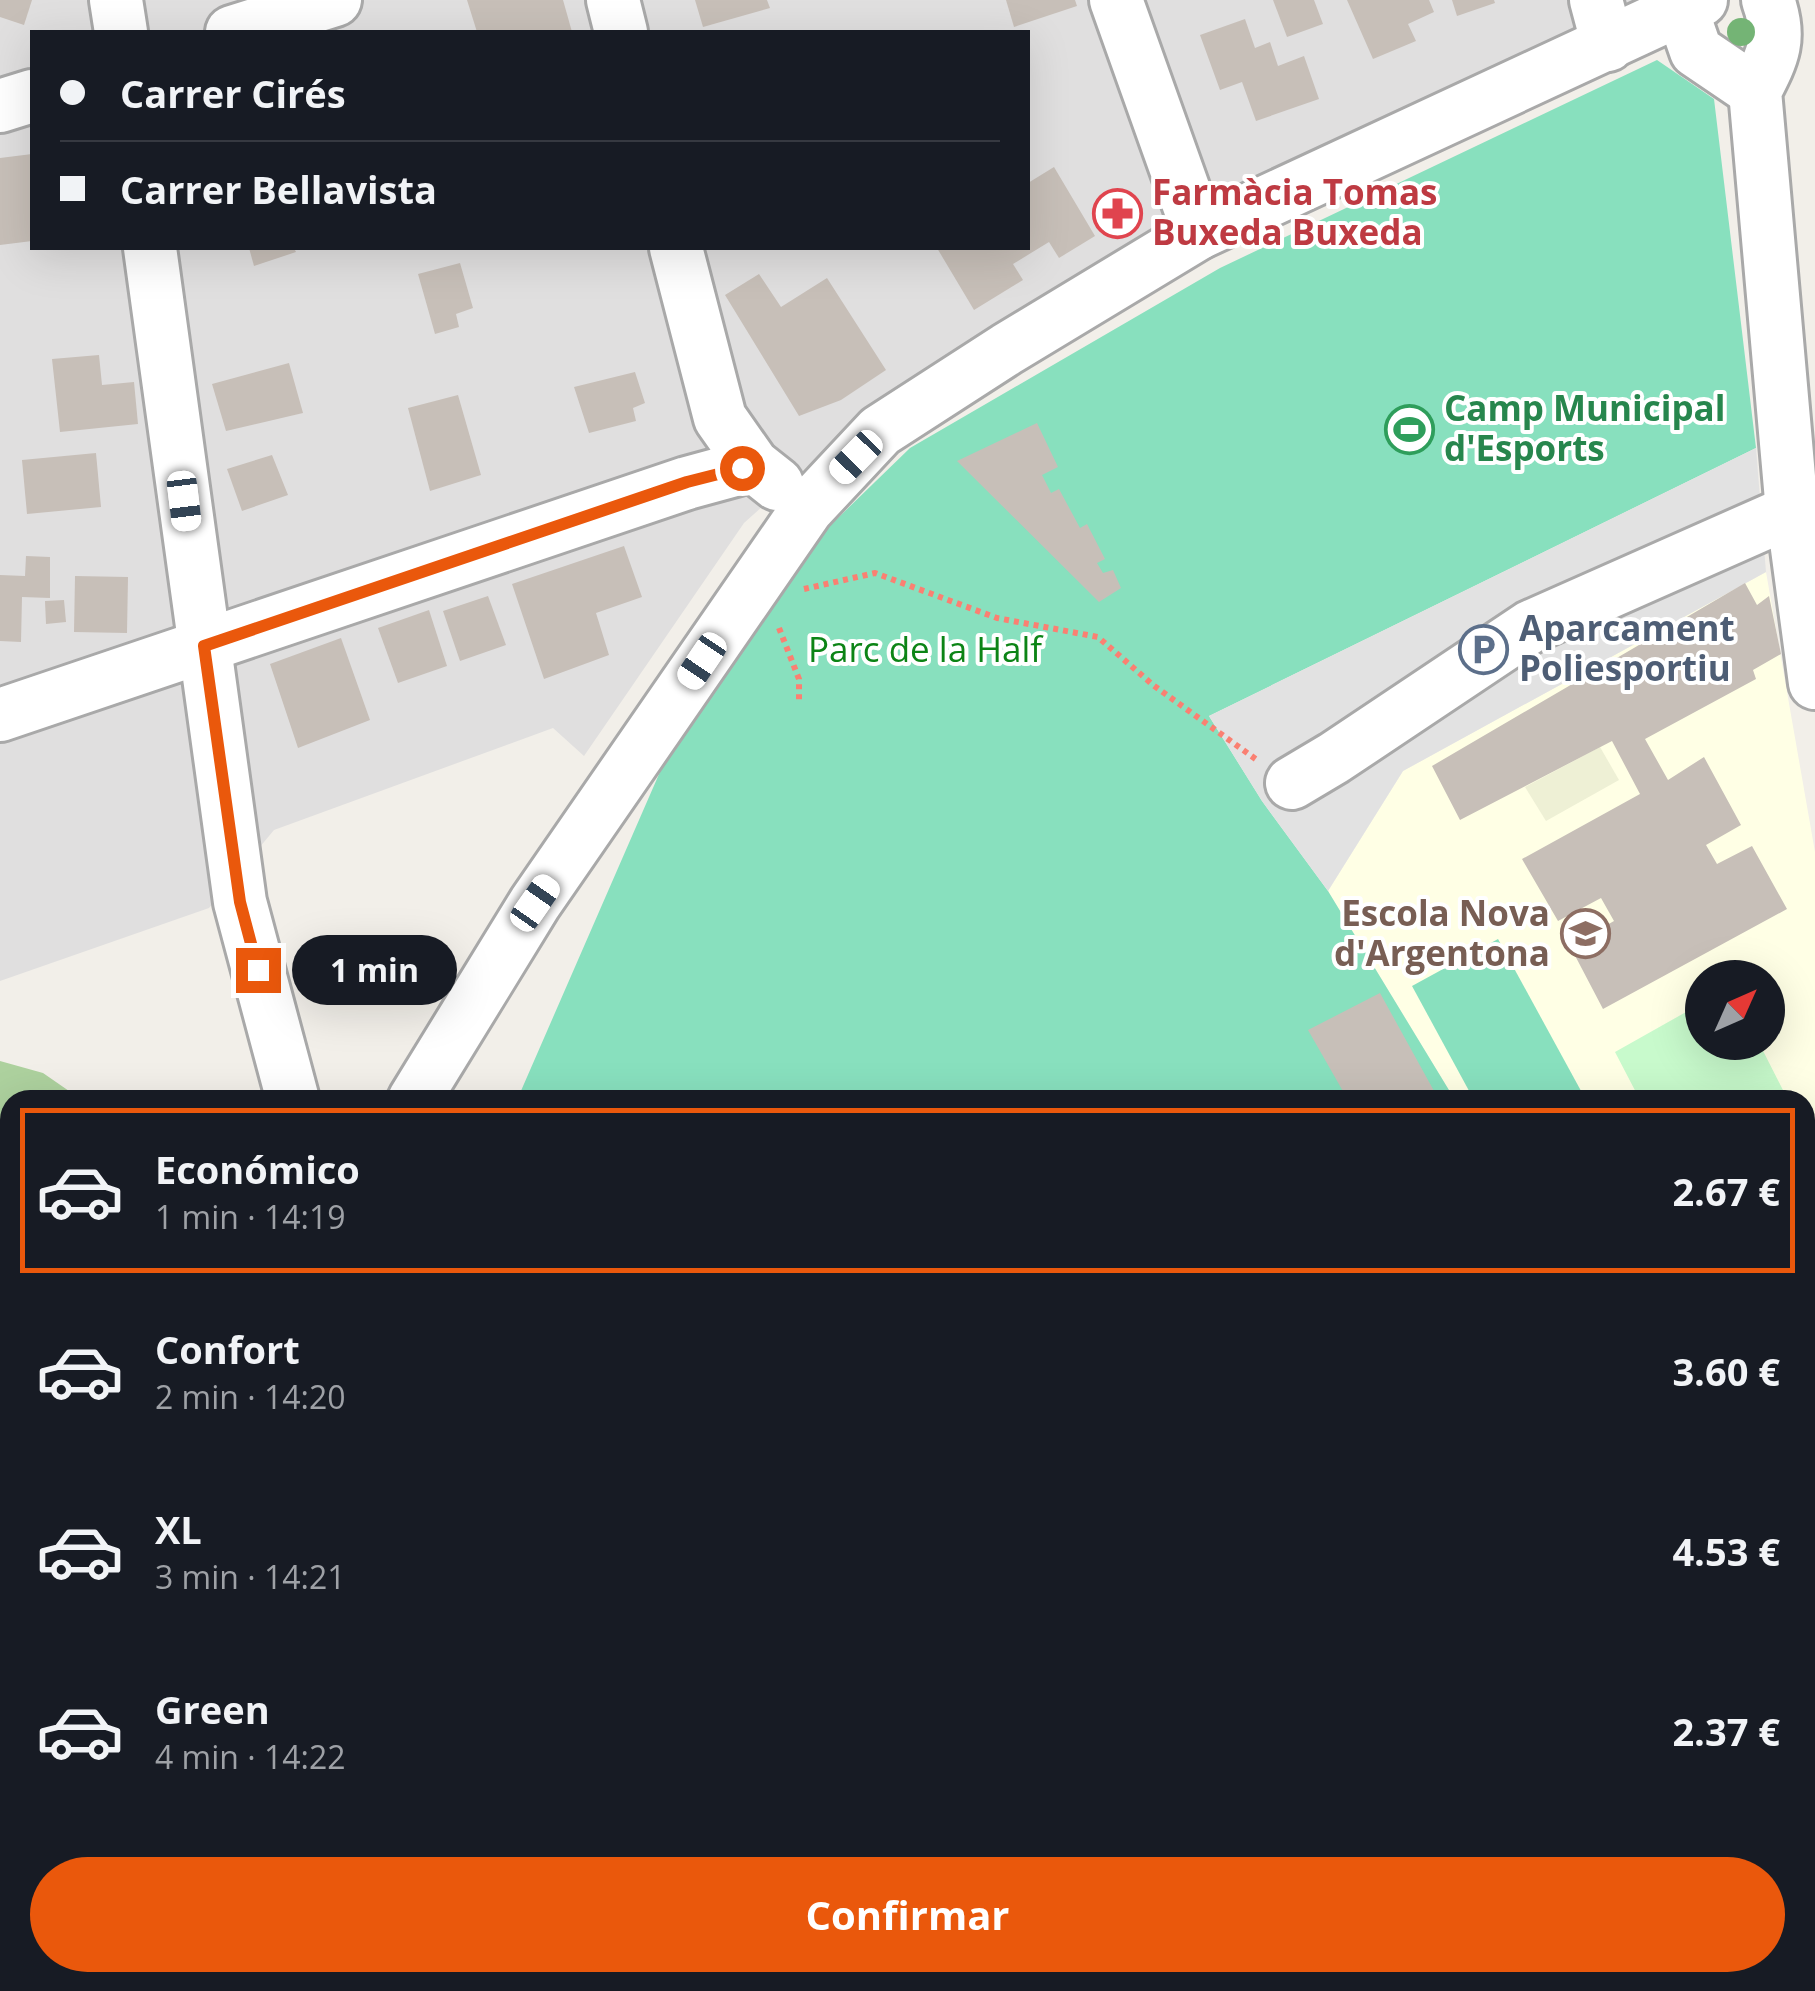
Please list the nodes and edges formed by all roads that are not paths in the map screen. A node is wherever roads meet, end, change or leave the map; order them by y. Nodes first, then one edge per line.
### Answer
1 (116, 0) edge
2 (335, 0) edge
3 (613, 0) edge
4 (1116, 0) edge
5 (1768, 0) edge
6 (1691, 4) edge
7 (1602, 22) edge
8 (120, 30) edge
9 (238, 30) edge
10 (620, 30) edge
11 (1754, 91) junction
12 (30, 97) edge
13 (0, 106) edge
14 (1199, 233) junction
15 (150, 250) edge
16 (677, 250) edge
17 (754, 464) junction
18 (807, 508) junction
19 (1792, 511) junction
20 (204, 646) junction
21 (1815, 683) edge
22 (0, 715) edge
23 (1292, 783) road end
24 (291, 1090) edge
25 (420, 1090) edge

1 - 8 street
2 - 9 street
3 - 10 street
4 - 14 street
5 - 11 street
6 - 7 street
6 - 11 street
7 - 14 street
11 - 19 street
12 - 13 street
14 - 18 street
15 - 20 street
16 - 17 street
17 - 18 street
17 - 20 street
18 - 25 street
19 - 21 street
19 - 23 street
20 - 22 street
20 - 24 street

